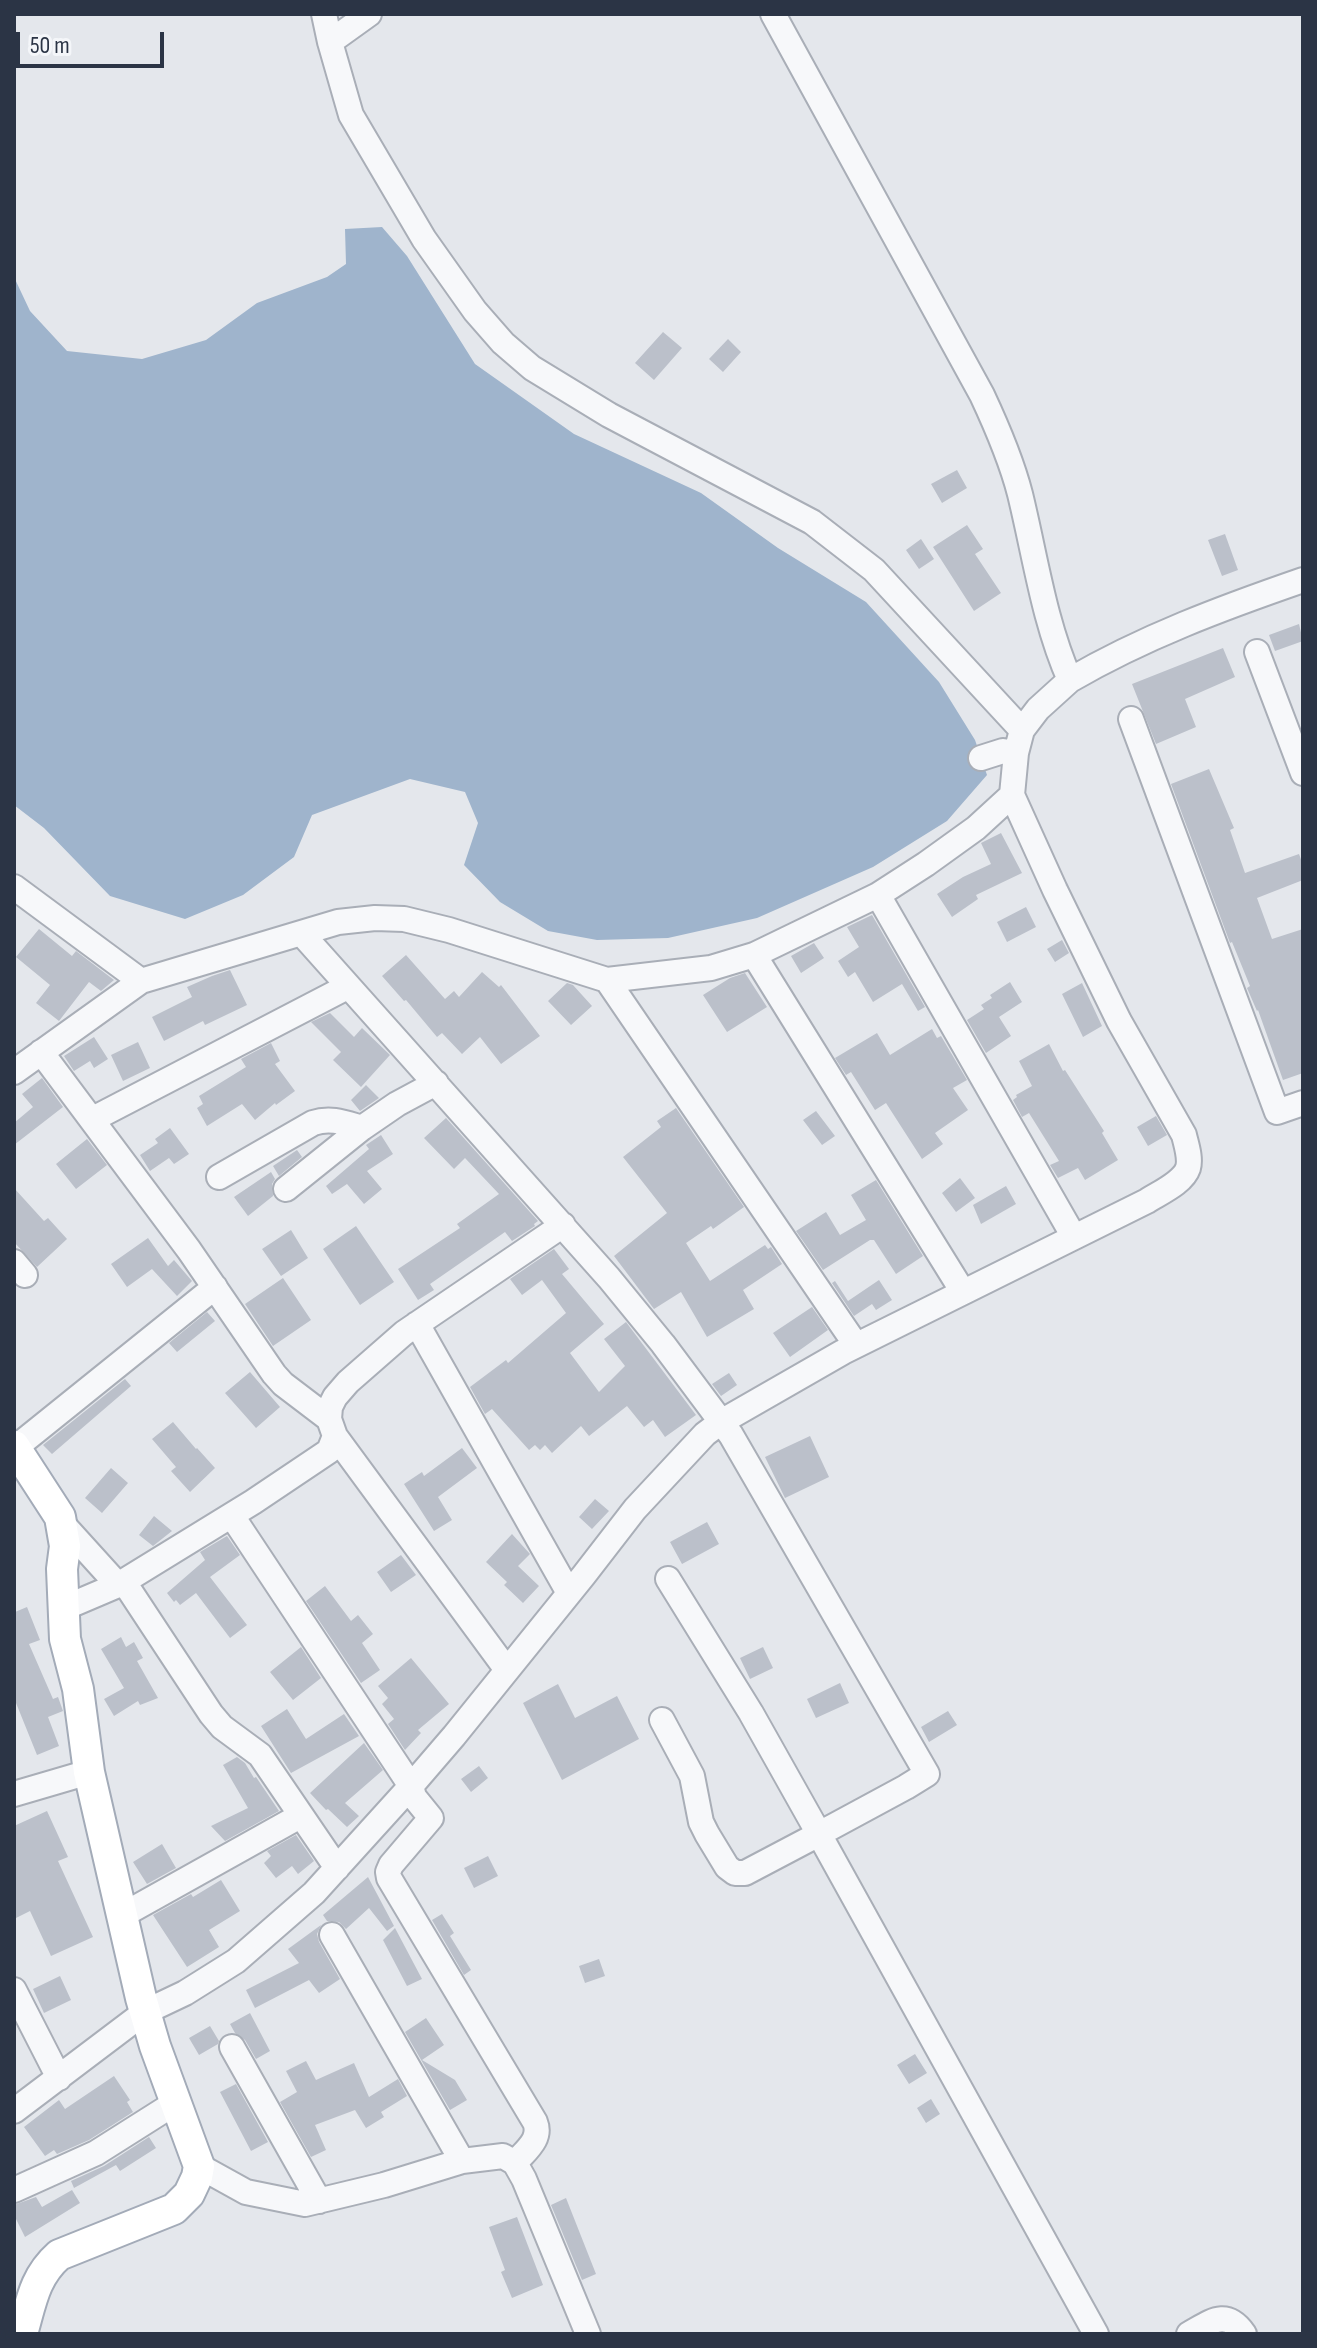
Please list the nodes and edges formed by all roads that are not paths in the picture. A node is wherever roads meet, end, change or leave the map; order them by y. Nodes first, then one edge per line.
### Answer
1 (324, 14) edge
2 (369, 14) edge
3 (773, 14) edge
4 (330, 42) junction
5 (1303, 580) edge
6 (1257, 652) dead end
7 (1070, 680) junction
8 (1131, 719) dead end
9 (1019, 741) junction
10 (981, 758) dead end
11 (1303, 773) edge
12 (1012, 795) junction
13 (14, 887) edge
14 (878, 895) junction
15 (302, 934) junction
16 (754, 955) junction
17 (607, 980) junction
18 (141, 981) junction
19 (347, 987) junction
20 (41, 1052) junction
21 (14, 1072) edge
22 (436, 1083) junction
23 (1303, 1103) edge
24 (93, 1119) junction
25 (362, 1128) junction
26 (219, 1177) dead end
27 (286, 1189) dead end
28 (563, 1225) junction
29 (1074, 1237) junction
30 (215, 1287) junction
31 (963, 1292) junction
32 (417, 1324) junction
33 (856, 1345) junction
34 (721, 1422) junction
35 (332, 1427) junction
36 (14, 1447) edge
37 (232, 1516) junction
38 (60, 1521) junction
39 (668, 1579) dead end
40 (121, 1584) junction
41 (569, 1593) junction
42 (64, 1608) junction
43 (507, 1670) junction
44 (662, 1720) dead end
45 (89, 1772) junction
46 (14, 1794) edge
47 (418, 1799) junction
48 (300, 1816) junction
49 (819, 1834) junction
50 (337, 1868) junction
51 (121, 1916) junction
52 (332, 1935) dead end
53 (14, 1990) edge
54 (145, 2012) junction
55 (232, 2047) dead end
56 (59, 2078) junction
57 (175, 2103) junction
58 (14, 2111) edge
59 (462, 2161) junction
60 (515, 2163) junction
61 (199, 2166) junction
62 (14, 2190) edge
63 (319, 2201) junction
64 (22, 2334) edge
65 (588, 2334) edge
66 (1096, 2334) edge
67 (1189, 2334) edge
68 (1244, 2334) edge

1 - 4 street
2 - 4 street
3 - 7 street
4 - 9 street
5 - 7 street
6 - 11 street
7 - 9 street
8 - 23 street
9 - 10 street
9 - 12 street
12 - 14 street
12 - 29 street
13 - 18 street
14 - 16 street
14 - 29 street
15 - 17 street
15 - 18 street
15 - 19 street
16 - 17 street
16 - 31 street
17 - 33 street
18 - 20 street
19 - 22 street
19 - 24 street
20 - 21 street
20 - 24 street
22 - 25 street
22 - 28 street
24 - 30 street
25 - 26 street
25 - 27 street
28 - 32 street
28 - 34 street
29 - 31 street
30 - 35 street
30 - 36 street
31 - 33 street
32 - 35 street
32 - 41 street
33 - 34 street
34 - 41 street
34 - 49 street
35 - 37 street
35 - 43 street
36 - 38 main road
37 - 40 street
37 - 47 street
38 - 40 street
38 - 42 main road
39 - 49 street
40 - 42 street
40 - 48 street
41 - 43 street
42 - 45 main road
43 - 47 street
44 - 49 street
45 - 46 street
45 - 51 main road
47 - 50 street
47 - 60 street
48 - 50 street
48 - 51 street
49 - 66 street
50 - 54 street
51 - 54 main road
52 - 59 street
53 - 56 street
54 - 56 street
54 - 57 main road
55 - 63 street
56 - 58 street
57 - 61 main road
57 - 62 street
59 - 60 street
59 - 63 street
60 - 65 street
61 - 63 street
61 - 64 main road
67 - 68 street

